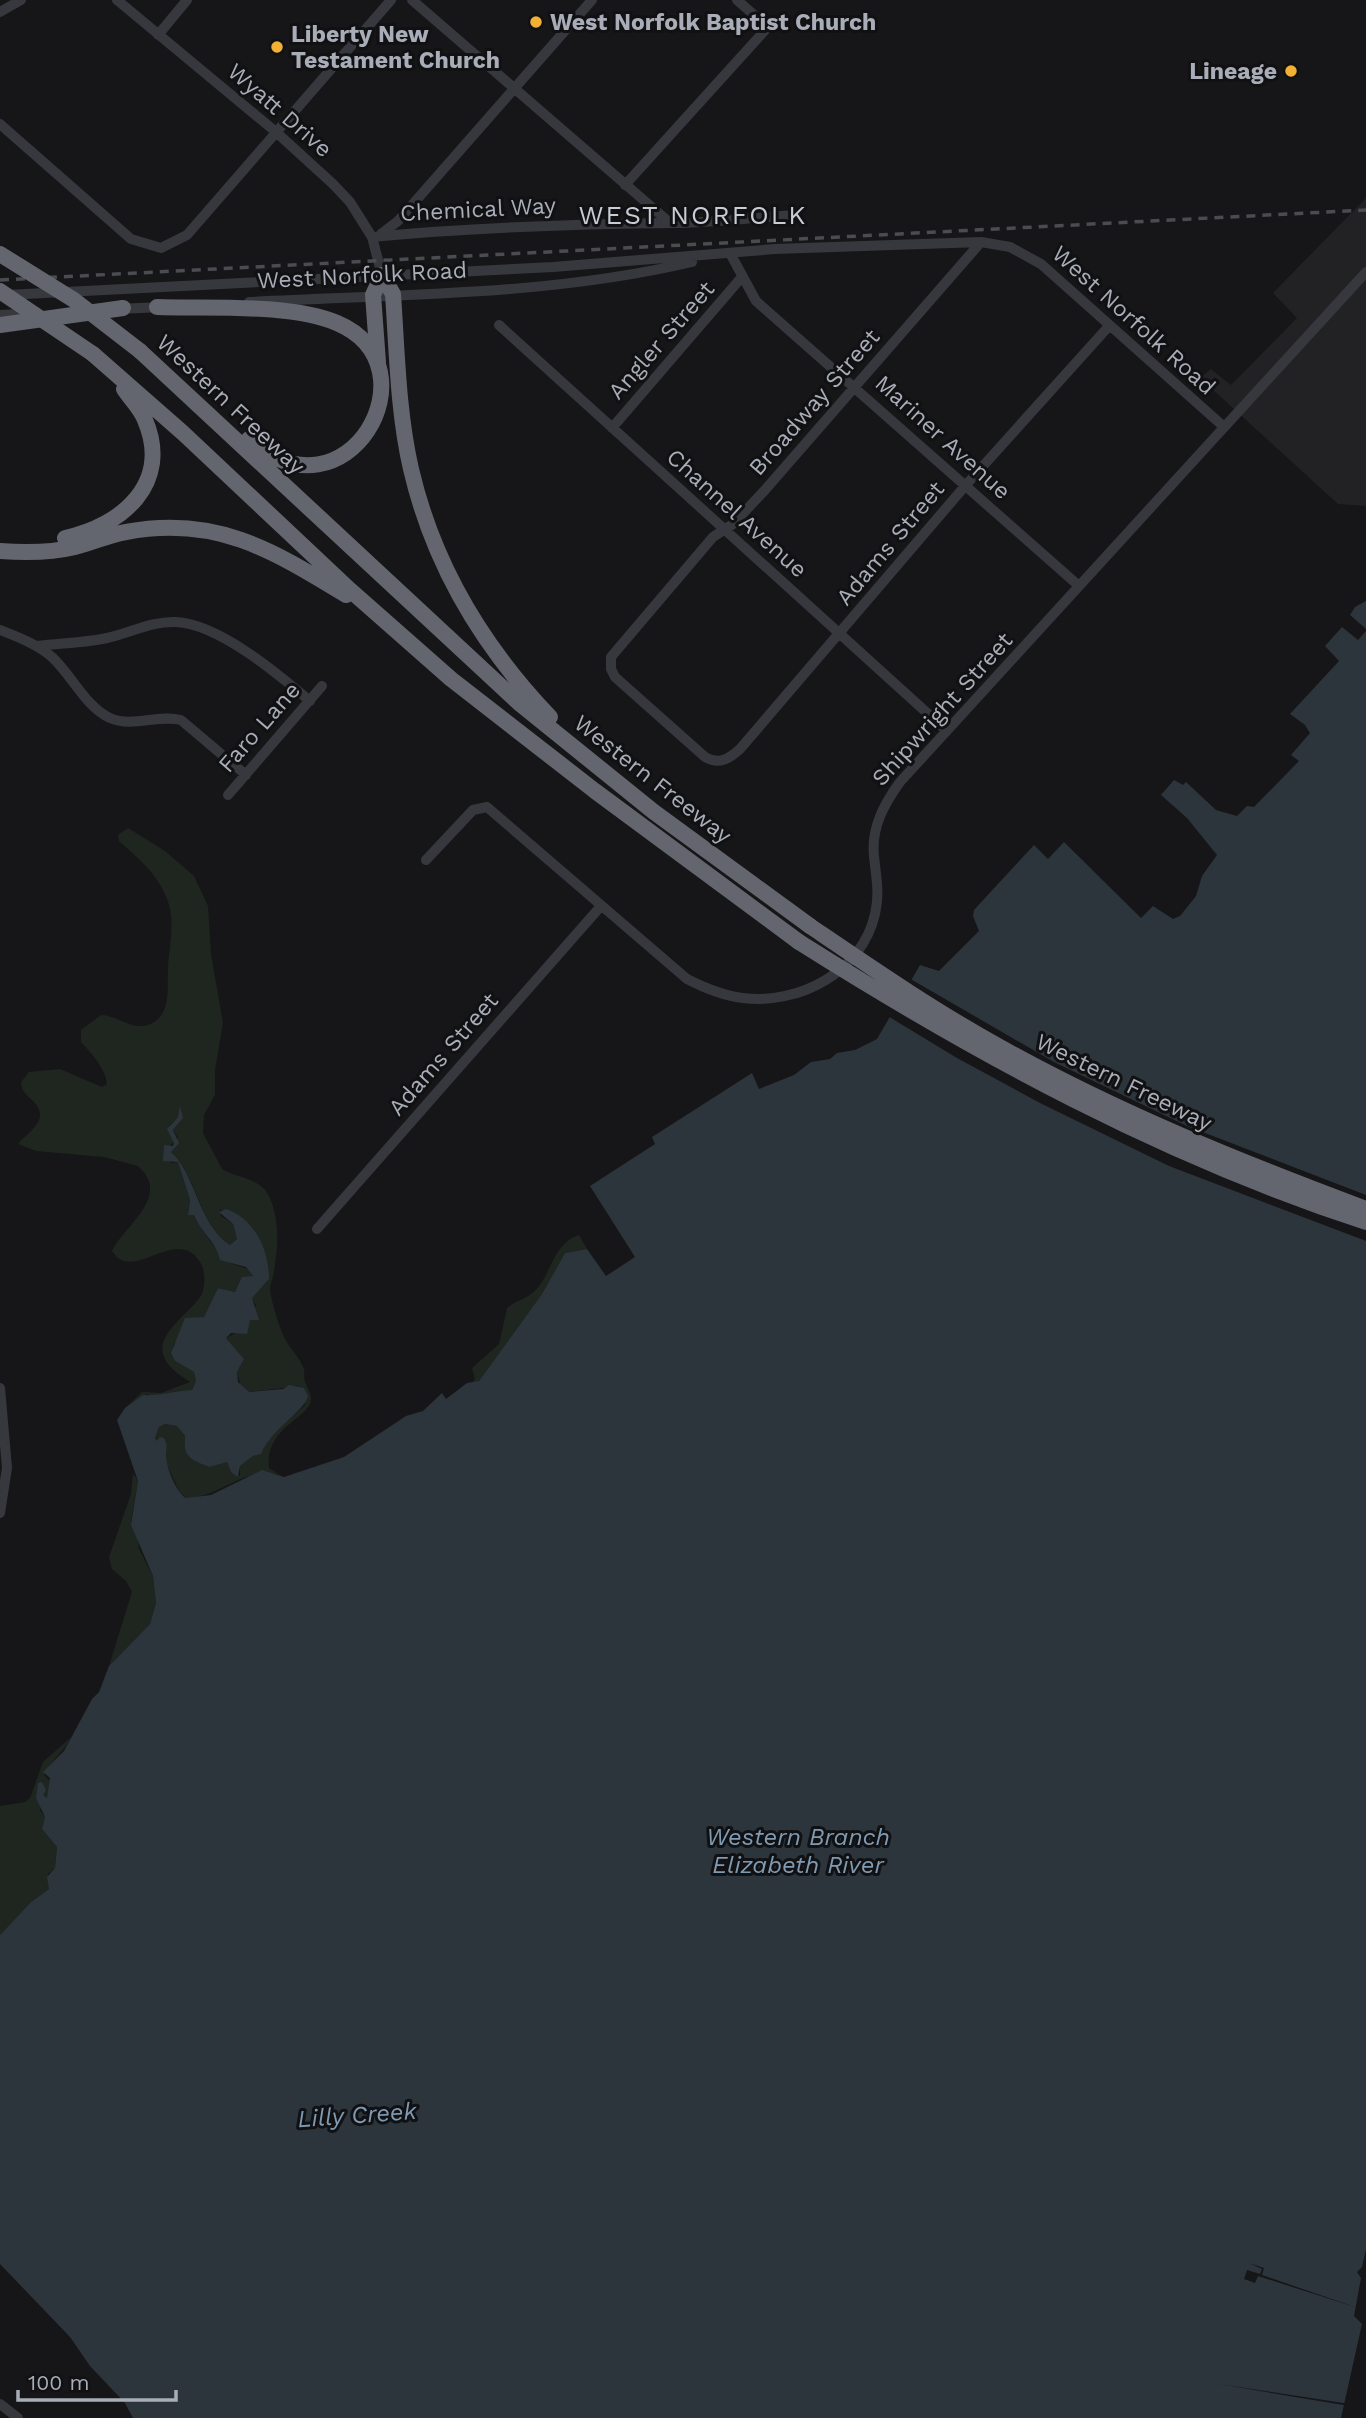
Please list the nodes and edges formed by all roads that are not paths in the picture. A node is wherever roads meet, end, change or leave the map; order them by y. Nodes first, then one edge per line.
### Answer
1 (21, 0) edge
2 (117, 0) edge
3 (187, 0) edge
4 (391, 0) edge
5 (412, 0) edge
6 (592, 0) edge
7 (737, 0) edge
8 (0, 12) edge
9 (158, 35) junction
10 (514, 89) junction
11 (0, 124) edge
12 (276, 132) junction
13 (625, 185) junction
14 (796, 215) dead end
15 (669, 222) junction
16 (372, 237) junction
17 (981, 242) junction
18 (0, 254) edge
19 (726, 254) junction
20 (1366, 272) edge
21 (382, 275) junction
22 (741, 278) junction
23 (0, 293) edge
24 (393, 294) junction
25 (373, 295) junction
26 (157, 307) junction
27 (123, 309) junction
28 (0, 315) edge
29 (0, 325) edge
30 (499, 325) dead end
31 (1109, 327) junction
32 (146, 356) junction
33 (111, 369) junction
34 (379, 370) junction
35 (855, 388) junction
36 (1223, 426) junction
37 (612, 428) junction
38 (965, 486) junction
39 (723, 530) junction
40 (0, 540) edge
41 (0, 551) edge
42 (1079, 586) junction
43 (377, 615) junction
44 (0, 630) edge
45 (841, 634) junction
46 (37, 646) junction
47 (323, 686) dead end
48 (310, 701) junction
49 (947, 731) junction
50 (696, 748) joint
51 (592, 762) junction
52 (246, 775) junction
53 (228, 795) dead end
54 (426, 860) dead end
55 (601, 906) junction
56 (1366, 1209) edge
57 (1366, 1222) edge
58 (317, 1229) dead end
59 (0, 1388) edge
60 (1, 1505) edge
61 (0, 2404) edge
62 (18, 2418) edge

1 - 8 street
2 - 9 street, Wyatt Drive
3 - 9 street
4 - 12 street
5 - 10 street
6 - 10 street
7 - 13 street
9 - 12 street, Wyatt Drive
10 - 13 street
10 - 16 street
11 - 12 street
12 - 16 street, Wyatt Drive
13 - 15 street
14 - 15 street, Chemical Way
15 - 16 street, Chemical Way
16 - 21 street, Wyatt Drive
17 - 19 street, West Norfolk Road
17 - 31 street, West Norfolk Road
17 - 35 street, Broadway Street
18 - 32 highway, Western Freeway, bridge
19 - 21 street, West Norfolk Road
19 - 22 street, Mariner Avenue
19 - 24 street, West Norfolk Road
20 - 36 street, Shipwright Street
21 - 23 street, West Norfolk Road
21 - 24 highway
21 - 25 highway
22 - 35 street, Mariner Avenue
22 - 37 street, Angler Street
23 - 33 highway, Western Freeway, bridge
24 - 25 street, West Norfolk Road
24 - 51 highway
25 - 26 street, West Norfolk Road
25 - 34 highway
26 - 27 street, West Norfolk Road
26 - 34 highway
27 - 28 street, West Norfolk Road
27 - 29 highway
30 - 37 street, Channel Avenue
31 - 36 street, West Norfolk Road
31 - 38 street, Adams Street
32 - 34 highway
32 - 51 highway, Western Freeway
33 - 40 highway
33 - 43 highway, Western Freeway
35 - 38 street, Mariner Avenue
35 - 39 street, Broadway Street
36 - 42 street, Shipwright Street
37 - 39 street, Channel Avenue
38 - 42 street, Mariner Avenue
38 - 45 street, Adams Street
39 - 45 street, Channel Avenue
39 - 50 street, Broadway Street
41 - 43 highway
42 - 49 street, Shipwright Street
43 - 57 highway, Western Freeway, bridge
44 - 46 street
45 - 49 street, Channel Avenue
45 - 50 street, Adams Street
46 - 48 street
46 - 52 street
47 - 48 street, Faro Lane
48 - 52 street, Faro Lane
49 - 55 street, Shipwright Street
51 - 56 highway, Western Freeway, bridge
52 - 53 street, Faro Lane
54 - 55 street, Shipwright Street
55 - 58 street, Adams Street
59 - 60 street
61 - 62 street

